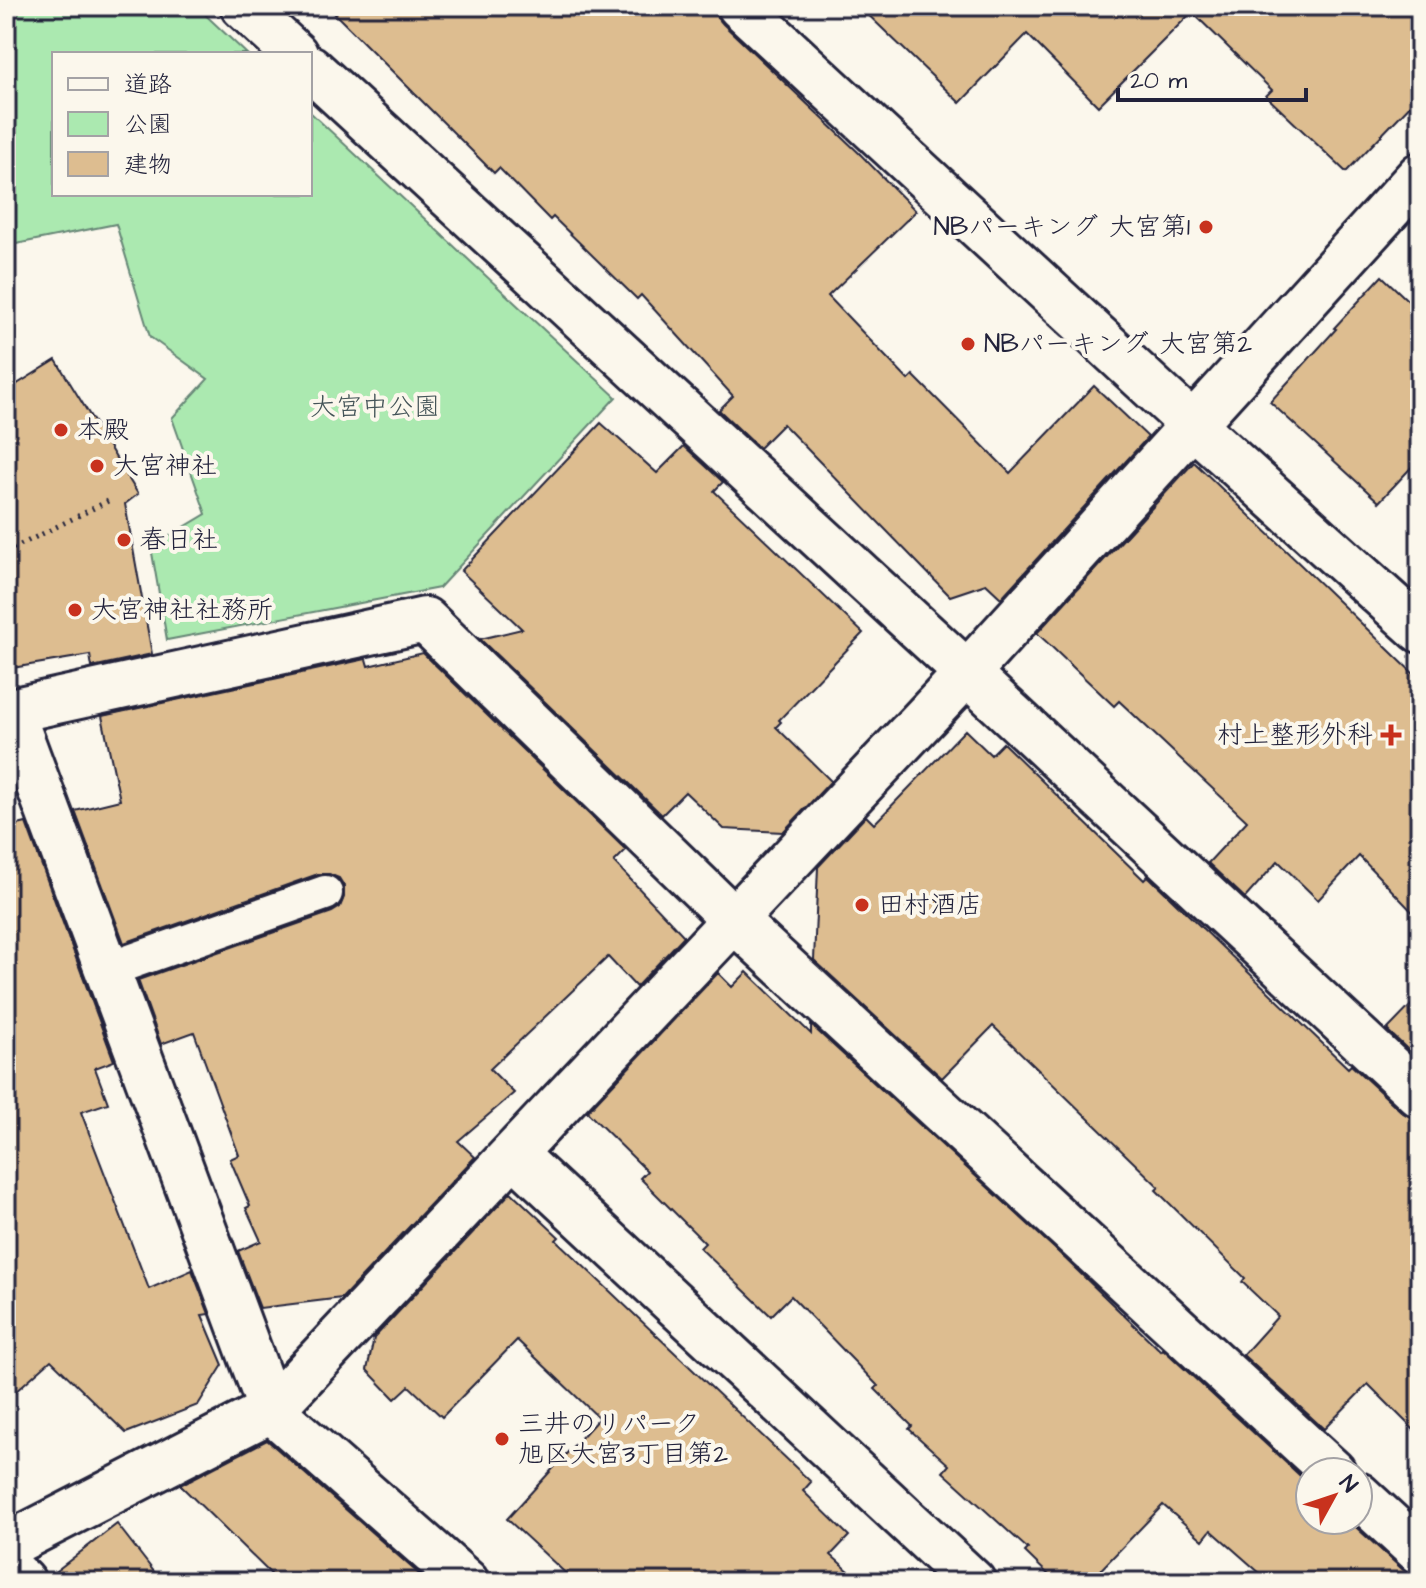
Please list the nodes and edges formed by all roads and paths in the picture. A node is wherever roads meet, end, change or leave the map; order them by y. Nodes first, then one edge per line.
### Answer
1 (243, 6) edge
2 (740, 6) edge
3 (293, 52) edge
4 (312, 70) edge
5 (1420, 175) edge
6 (1193, 425) junction
7 (112, 499) dead end
8 (6, 552) edge
9 (1420, 630) edge
10 (967, 673) junction
11 (8, 711) edge
12 (325, 893) dead end
13 (734, 920) junction
14 (107, 970) junction
15 (1420, 1095) edge
16 (514, 1154) junction
17 (271, 1410) junction
18 (1316, 1456) edge
19 (1374, 1510) edge
20 (6, 1546) edge
21 (1420, 1552) edge
22 (6, 1565) edge
23 (23, 1582) edge
24 (466, 1582) edge
25 (973, 1582) edge

1 - 3 street
2 - 6 street
4 - 10 street
5 - 6 street
6 - 9 street
6 - 10 street
7 - 8 path
10 - 13 street
10 - 15 street
11 - 13 street
11 - 14 street
12 - 14 lane
13 - 16 street
13 - 18 street
14 - 17 street
16 - 17 street
16 - 25 street
17 - 20 street
17 - 24 street
19 - 21 street
22 - 23 street

